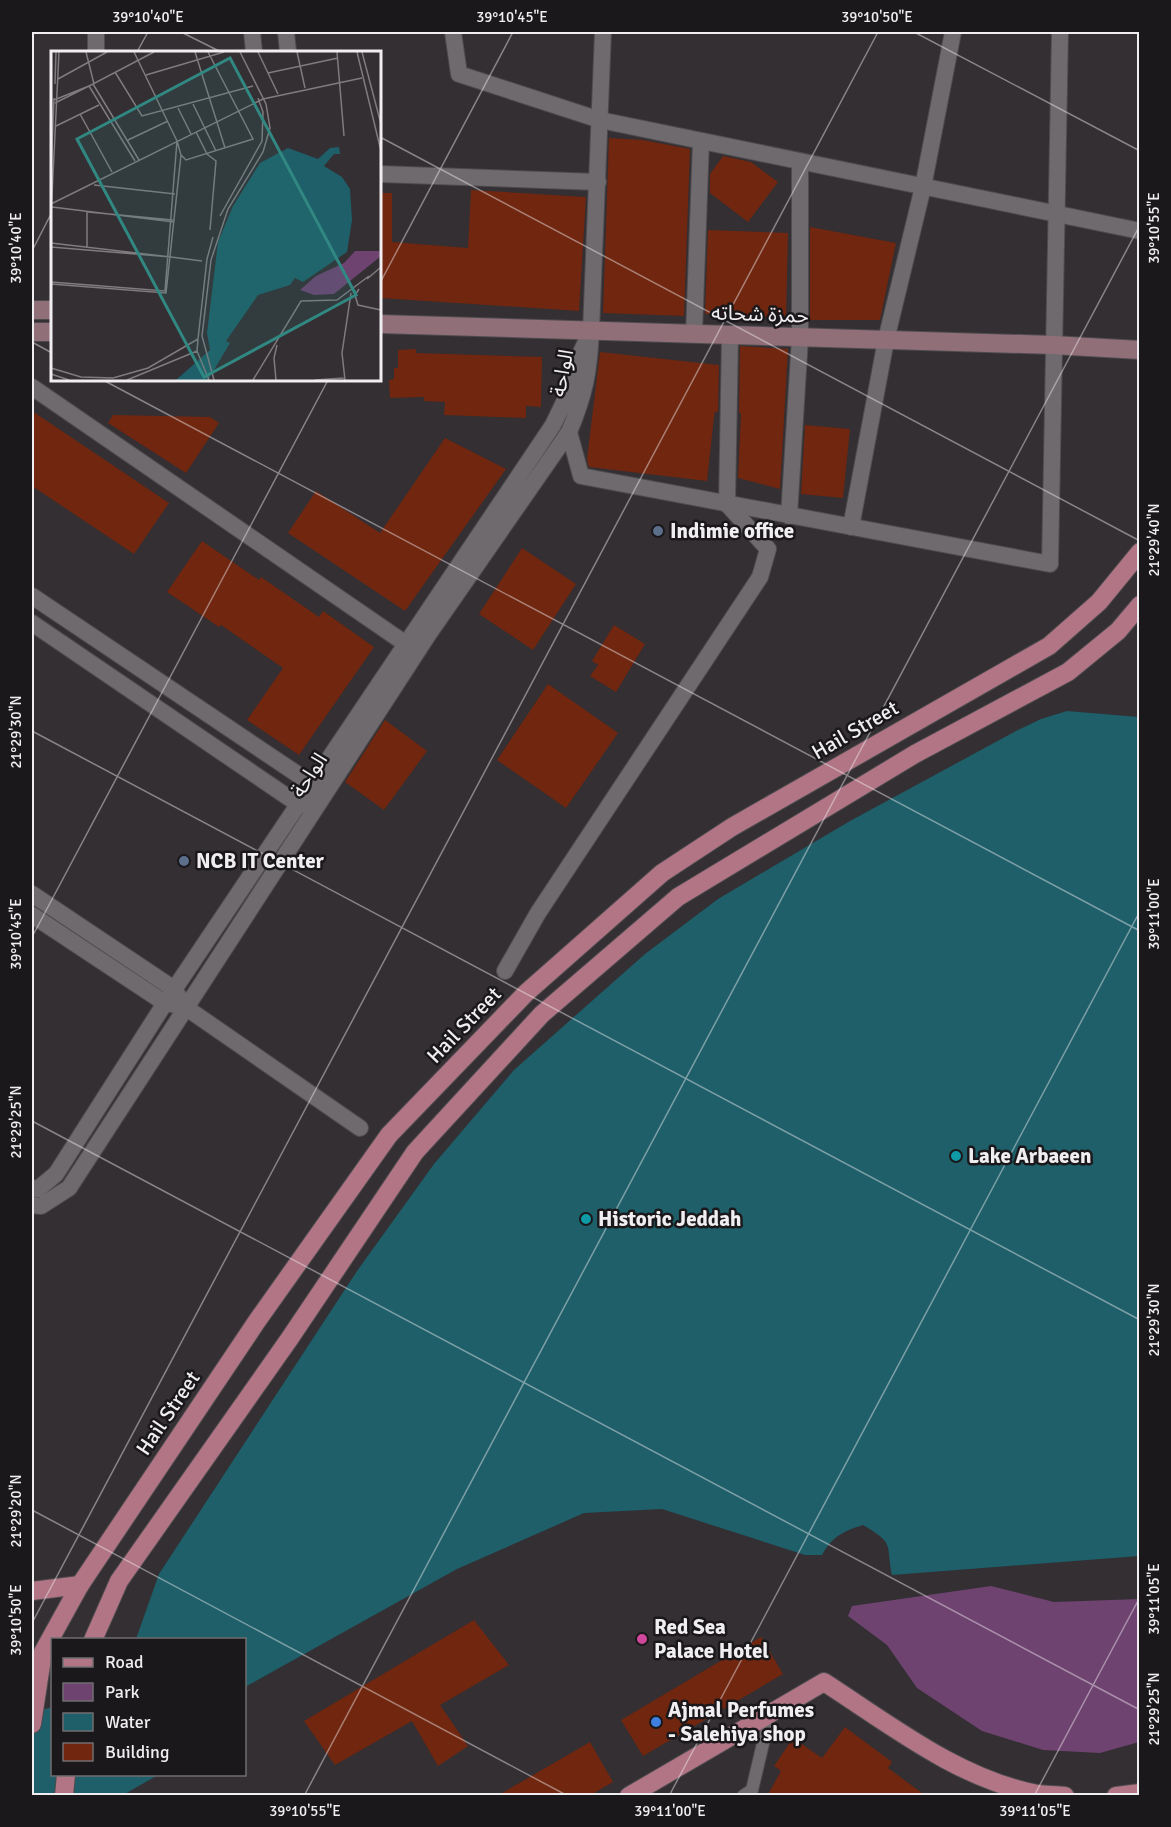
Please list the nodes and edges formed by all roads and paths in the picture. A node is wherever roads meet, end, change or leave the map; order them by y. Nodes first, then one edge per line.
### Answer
1 (96, 32) edge
2 (252, 32) edge
3 (286, 32) edge
4 (453, 32) edge
5 (603, 32) edge
6 (953, 32) edge
7 (1060, 32) edge
8 (96, 51) edge
9 (254, 51) edge
10 (288, 51) edge
11 (600, 120) junction
12 (701, 141) junction
13 (800, 162) junction
14 (381, 174) edge
15 (598, 182) junction
16 (923, 188) junction
17 (1056, 215) junction
18 (1140, 231) edge
19 (32, 310) edge
20 (51, 310) edge
21 (381, 324) edge
22 (591, 331) junction
23 (32, 332) edge
24 (51, 332) edge
25 (694, 334) junction
26 (730, 336) junction
27 (800, 338) junction
28 (885, 340) junction
29 (1053, 345) junction
30 (1140, 350) edge
31 (32, 387) edge
32 (569, 432) junction
33 (727, 504) junction
34 (789, 516) junction
35 (851, 527) junction
36 (1140, 552) edge
37 (32, 596) edge
38 (1140, 605) edge
39 (32, 623) edge
40 (406, 644) junction
41 (312, 784) junction
42 (307, 806) junction
43 (32, 894) edge
44 (32, 915) edge
45 (505, 971) dead end
46 (169, 996) junction
47 (185, 1007) junction
48 (360, 1128) dead end
49 (32, 1188) edge
50 (32, 1205) edge
51 (80, 1585) junction
52 (32, 1591) edge
53 (94, 1638) edge
54 (37, 1650) edge
55 (770, 1714) junction
56 (32, 1724) edge
57 (687, 1760) junction
58 (66, 1776) edge
59 (1140, 1793) edge
60 (63, 1796) edge
61 (629, 1796) edge
62 (641, 1796) edge
63 (743, 1796) edge
64 (1065, 1796) edge
65 (1116, 1796) edge

1 - 8 street
2 - 9 street
3 - 10 street
4 - 11 street
5 - 11 street
6 - 16 street
7 - 17 street
11 - 12 street
11 - 15 street
12 - 13 street
12 - 25 street
13 - 16 street
13 - 27 street
14 - 15 street
15 - 22 street
16 - 17 street
16 - 28 street
17 - 18 street
17 - 29 street
19 - 20 main road
21 - 22 main road, حمزة شحاته
22 - 25 main road, حمزة شحاته
22 - 32 street, الواحة
22 - 40 street, الواحة
23 - 24 main road
25 - 26 main road, حمزة شحاته
26 - 27 main road, حمزة شحاته
26 - 33 street
27 - 28 main road, حمزة شحاته
27 - 34 street
28 - 29 main road, حمزة شحاته
28 - 35 street
29 - 30 main road, حمزة شحاته
29 - 35 street
31 - 40 street
32 - 33 street
32 - 42 street, الواحة
33 - 34 street
33 - 45 street
34 - 35 street
36 - 51 main road, Hail Street
37 - 41 street
38 - 53 main road
39 - 42 street
40 - 41 street, الواحة
41 - 42 street, الواحة
42 - 46 street, الواحة
42 - 47 street, الواحة
43 - 46 street
44 - 46 street
46 - 47 street
46 - 49 street, الواحة
47 - 48 street
47 - 50 street, الواحة
51 - 52 main road
51 - 54 main road, Hail Street
54 - 56 main road, Hail Street
55 - 57 main road
55 - 63 street
55 - 64 main road
57 - 61 main road
57 - 62 main road
58 - 60 main road
59 - 65 main road

